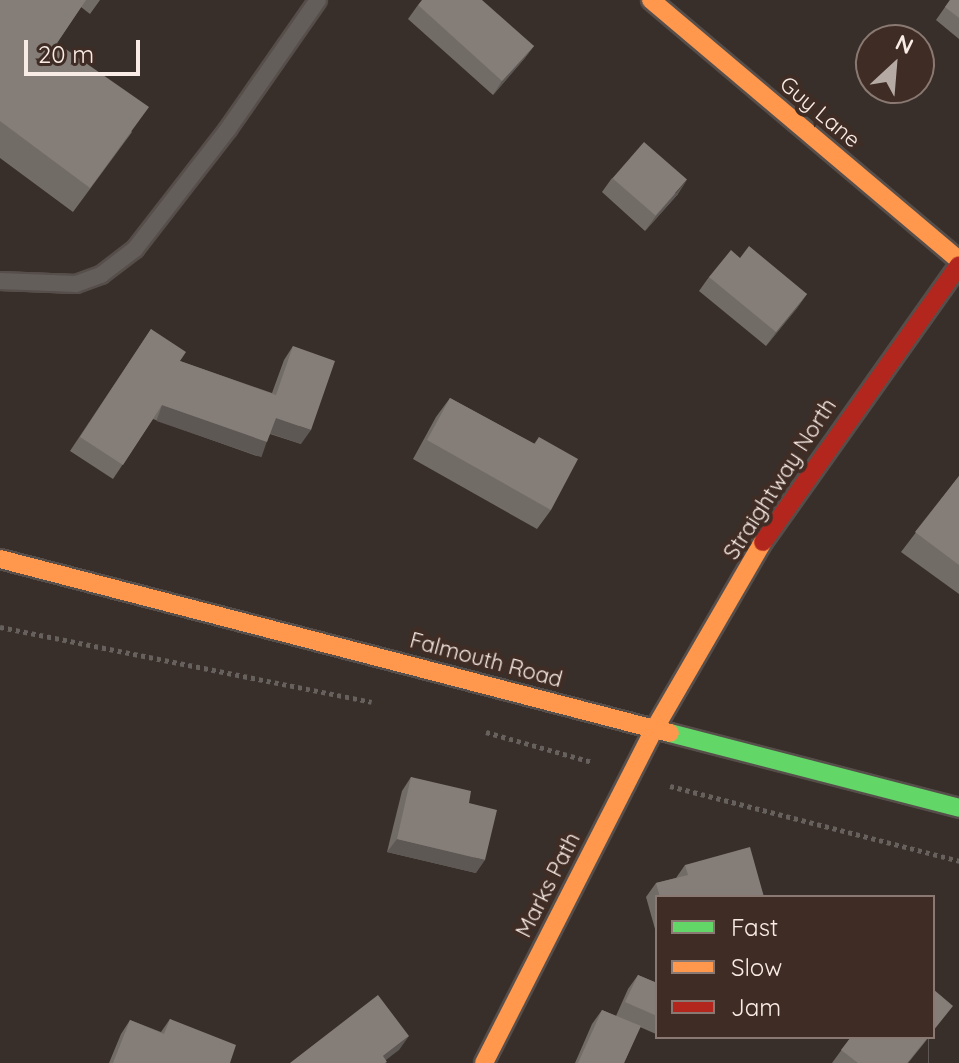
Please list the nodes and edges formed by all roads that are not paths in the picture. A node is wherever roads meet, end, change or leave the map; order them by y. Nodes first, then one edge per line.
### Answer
1 (318, 0) edge
2 (651, 0) edge
3 (959, 262) edge
4 (0, 281) edge
5 (0, 559) edge
6 (655, 728) junction
7 (959, 808) edge
8 (484, 1063) edge

1 - 4 lane
2 - 3 street, Guy Lane
3 - 6 street, Straightway North
5 - 6 street, Falmouth Road
6 - 7 street, Falmouth Road
6 - 8 street, Marks Path

